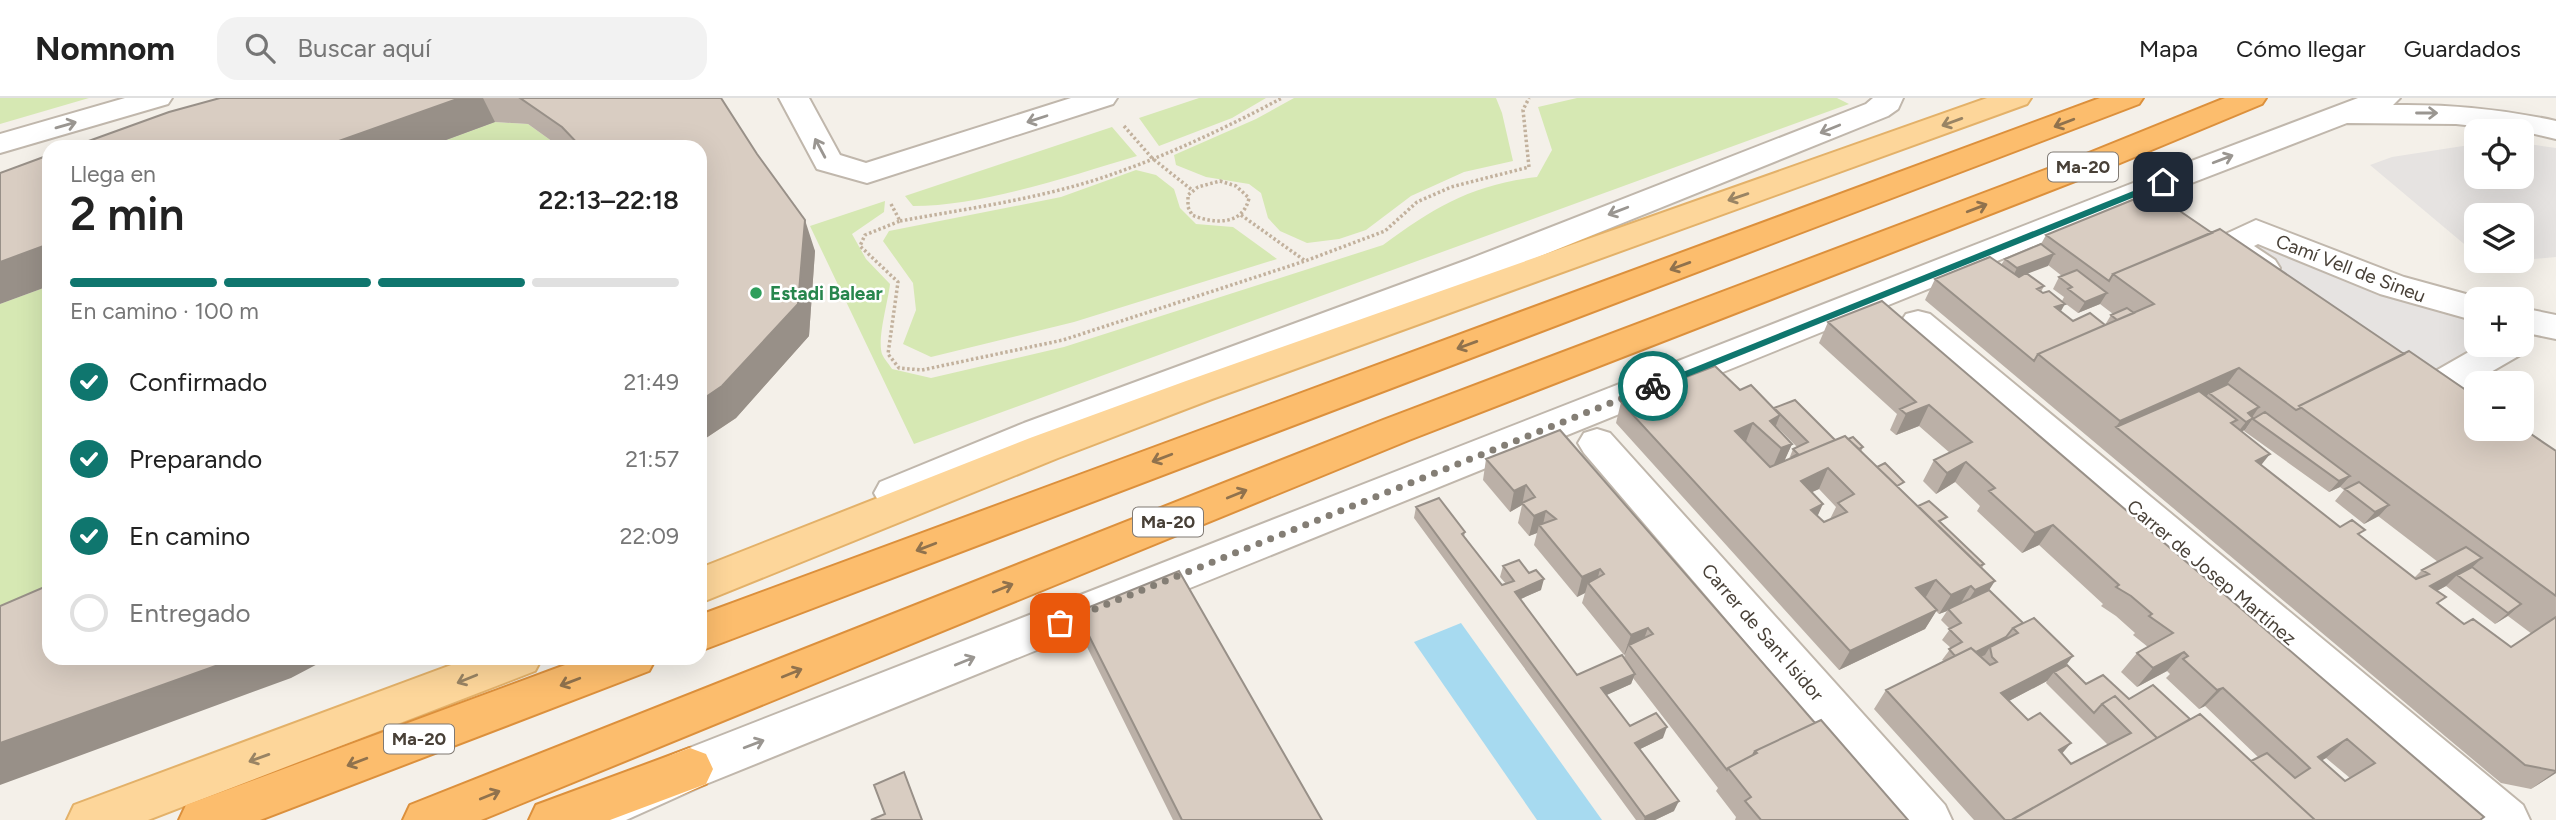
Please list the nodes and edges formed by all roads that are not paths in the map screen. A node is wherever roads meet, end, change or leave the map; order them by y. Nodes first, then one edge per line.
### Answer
1 (157, 98) edge
2 (794, 98) edge
3 (1101, 98) edge
4 (1888, 98) edge
5 (2016, 98) edge
6 (2128, 98) edge
7 (2251, 98) edge
8 (2385, 98) edge
9 (2335, 117) junction
10 (2556, 130) edge
11 (0, 144) edge
12 (2287, 284) edge
13 (2464, 307) edge
14 (1918, 323) dead end
15 (2489, 357) edge
16 (2440, 387) edge
17 (1597, 443) dead end
18 (707, 571) edge
19 (707, 583) edge
20 (707, 630) edge
21 (501, 665) edge
22 (615, 665) edge
23 (690, 769) junction
24 (90, 820) edge
25 (203, 820) edge
26 (427, 820) edge
27 (553, 820) edge
28 (576, 820) edge
29 (1928, 820) edge
30 (2506, 820) edge

11 -> 1 street
3 -> 2 street
4 -> 18 street
5 -> 19 main road
6 -> 20 highway, Ma-20
26 -> 7 highway, Ma-20
8 - 9 street
9 -> 10 street
23 -> 9 street
12 - 13 street, Camí Vell de Sineu
14 - 30 street, Carrer de Josep Martínez
15 - 16 street
17 - 29 street, Carrer de Sant Isidor
21 -> 24 main road
22 -> 25 highway, Ma-20
23 - 27 highway
23 - 28 street

